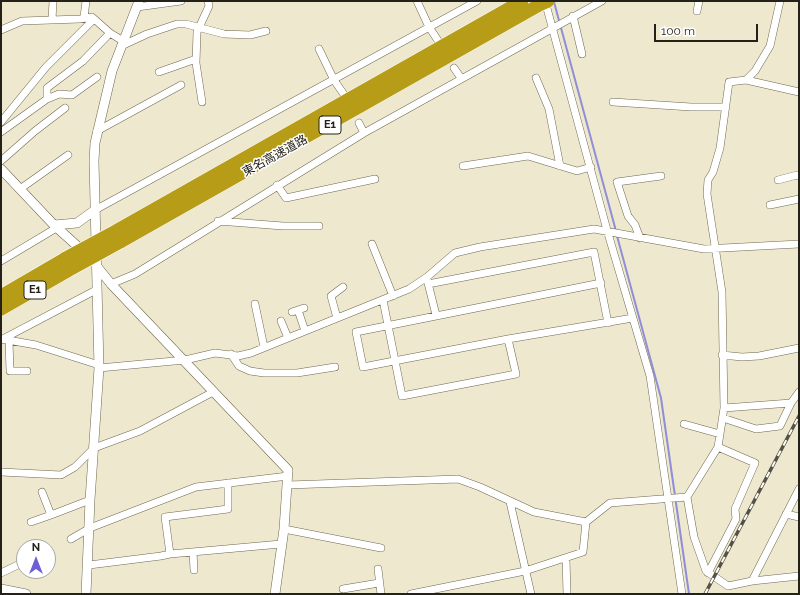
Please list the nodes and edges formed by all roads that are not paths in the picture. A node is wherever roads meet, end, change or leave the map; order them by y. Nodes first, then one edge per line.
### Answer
1 (53, 1) edge
2 (86, 1) edge
3 (181, 1) edge
4 (208, 1) edge
5 (417, 1) edge
6 (477, 1) edge
7 (522, 1) edge
8 (602, 1) edge
9 (699, 1) edge
10 (780, 1) edge
11 (544, 2) edge
12 (138, 4) edge
13 (697, 11) dead end
14 (573, 16) junction
15 (84, 17) junction
16 (94, 19) junction
17 (52, 20) junction
18 (1, 26) edge
19 (198, 27) junction
20 (429, 27) junction
21 (552, 27) junction
22 (1, 30) edge
23 (266, 31) dead end
24 (110, 33) junction
25 (439, 42) dead end
26 (122, 43) junction
27 (319, 49) dead end
28 (582, 54) dead end
29 (196, 59) junction
30 (454, 68) dead end
31 (160, 72) dead end
32 (97, 77) dead end
33 (461, 78) junction
34 (536, 78) dead end
35 (334, 80) junction
36 (746, 80) junction
37 (181, 85) dead end
38 (799, 92) edge
39 (345, 96) dead end
40 (47, 99) junction
41 (202, 102) dead end
42 (613, 102) dead end
43 (726, 107) junction
44 (65, 108) dead end
45 (1, 122) edge
46 (359, 123) dead end
47 (97, 131) junction
48 (1, 132) edge
49 (364, 133) junction
50 (68, 155) dead end
51 (1, 161) edge
52 (463, 166) dead end
53 (560, 166) junction
54 (591, 167) junction
55 (1, 169) edge
56 (661, 176) dead end
57 (799, 176) edge
58 (375, 178) dead end
59 (778, 180) dead end
60 (277, 185) junction
61 (20, 189) junction
62 (799, 199) edge
63 (770, 205) dead end
64 (95, 210) junction
65 (218, 221) junction
66 (56, 226) junction
67 (319, 226) dead end
68 (608, 230) junction
69 (118, 237) junction
70 (640, 238) junction
71 (372, 244) dead end
72 (799, 244) edge
73 (716, 250) junction
74 (1, 261) edge
75 (67, 264) junction
76 (97, 265) junction
77 (428, 280) junction
78 (601, 283) junction
79 (111, 284) junction
80 (343, 287) dead end
81 (96, 290) junction
82 (1, 296) edge
83 (393, 296) junction
84 (383, 300) junction
85 (255, 304) dead end
86 (1, 309) edge
87 (298, 310) dead end
88 (436, 315) junction
89 (337, 318) junction
90 (633, 318) junction
91 (281, 321) dead end
92 (608, 323) junction
93 (387, 326) junction
94 (306, 331) junction
95 (288, 338) junction
96 (508, 339) junction
97 (4, 340) edge
98 (264, 348) junction
99 (799, 348) edge
100 (231, 354) junction
101 (722, 355) junction
102 (185, 360) junction
103 (395, 360) junction
104 (99, 367) junction
105 (335, 367) dead end
106 (27, 372) dead end
107 (213, 392) junction
108 (799, 392) edge
109 (791, 403) junction
110 (724, 408) junction
111 (723, 418) junction
112 (684, 424) dead end
113 (720, 434) junction
114 (718, 447) junction
115 (94, 448) junction
116 (1, 472) edge
117 (288, 481) junction
118 (228, 483) junction
119 (799, 489) edge
120 (42, 492) dead end
121 (687, 497) junction
122 (669, 499) junction
123 (90, 500) junction
124 (510, 502) junction
125 (786, 514) junction
126 (51, 515) junction
127 (799, 517) edge
128 (31, 522) dead end
129 (586, 522) junction
130 (90, 528) junction
131 (284, 529) junction
132 (71, 539) dead end
133 (281, 544) junction
134 (381, 548) dead end
135 (193, 552) junction
136 (170, 554) junction
137 (566, 558) junction
138 (89, 565) junction
139 (16, 566) edge
140 (378, 569) dead end
141 (194, 570) dead end
142 (525, 571) junction
143 (1, 573) edge
144 (708, 573) junction
145 (799, 576) edge
146 (752, 581) junction
147 (379, 583) junction
148 (1, 588) edge
149 (343, 589) dead end
150 (447, 591) edge
151 (26, 594) edge
152 (86, 594) edge
153 (275, 594) edge
154 (381, 594) edge
155 (411, 594) edge
156 (531, 594) edge
157 (567, 594) edge
158 (682, 594) edge

1 - 17 street
2 - 15 street
3 - 12 street
4 - 19 street
5 - 20 street
6 - 20 street
7 - 69 highway, 東名高速道路 / E1
8 - 14 street
9 - 13 street
10 - 36 street
11 - 21 street
11 - 69 highway, 東名高速道路 / E1
12 - 26 street
14 - 21 street
14 - 28 street
15 - 16 street
15 - 17 street
16 - 24 street
16 - 45 street
17 - 22 street
18 - 22 street
19 - 23 street
19 - 26 street
19 - 29 street
20 - 25 street
20 - 35 street
21 - 33 street
21 - 54 street
24 - 26 street
24 - 40 street
26 - 47 street
27 - 35 street
29 - 31 street
29 - 41 street
30 - 33 street
32 - 40 street
33 - 49 street
34 - 53 street
35 - 39 street
35 - 64 street
36 - 38 street
36 - 43 street
37 - 47 street
40 - 48 street
42 - 43 street
43 - 73 street
44 - 51 street
46 - 49 street
47 - 64 street
49 - 60 street
50 - 61 street
52 - 53 street
53 - 54 street
54 - 68 street
55 - 61 street
56 - 70 street
57 - 59 street
58 - 60 street
60 - 65 street
61 - 66 street
62 - 63 street
64 - 66 street
64 - 76 street
65 - 67 street
65 - 79 street
66 - 74 street
66 - 76 street
68 - 70 street
68 - 77 street
68 - 90 street
69 - 75 highway, 東名高速道路 / E1, bridge
70 - 73 street
71 - 83 street
72 - 73 street
73 - 101 street
75 - 82 highway, 東名高速道路 / E1
75 - 86 highway, 東名高速道路 / E1
76 - 79 street
76 - 81 street
77 - 78 street
77 - 83 street
77 - 88 street
78 - 88 street
78 - 92 street
79 - 102 street
80 - 89 street
81 - 97 street
81 - 104 street
83 - 84 street
84 - 89 street
84 - 93 street
85 - 98 street
87 - 94 street
88 - 93 street
89 - 94 street
90 - 92 street
90 - 122 street
91 - 95 street
92 - 96 street
93 - 103 street
93 - 103 street
94 - 95 street
95 - 98 street
96 - 103 street
96 - 103 street
97 - 104 street
97 - 106 street
98 - 100 street
99 - 101 street
100 - 102 street
100 - 105 street
101 - 110 street
102 - 104 street
102 - 107 street
104 - 115 street
107 - 115 street
107 - 117 street
108 - 109 street
109 - 110 street
109 - 111 street
110 - 111 street
111 - 113 street
112 - 113 street
113 - 114 street
114 - 121 street
114 - 144 street
115 - 116 street
115 - 123 street
117 - 118 street
117 - 124 street
117 - 131 street
118 - 130 street
118 - 136 street
119 - 125 street
120 - 126 street
121 - 122 street
121 - 144 street
122 - 129 street
122 - 158 street
123 - 126 street
123 - 130 street
124 - 129 street
124 - 142 street
125 - 127 street
125 - 146 street
126 - 128 street
129 - 137 street
130 - 132 street
130 - 138 street
131 - 133 street
131 - 134 street
133 - 135 street
133 - 153 street
135 - 136 street
135 - 141 street
136 - 138 street
137 - 142 street
137 - 157 street
138 - 152 street
139 - 143 street
140 - 147 street
142 - 150 street
142 - 156 street
144 - 146 street
145 - 146 street
147 - 149 street
147 - 154 street
148 - 151 street
150 - 155 street

